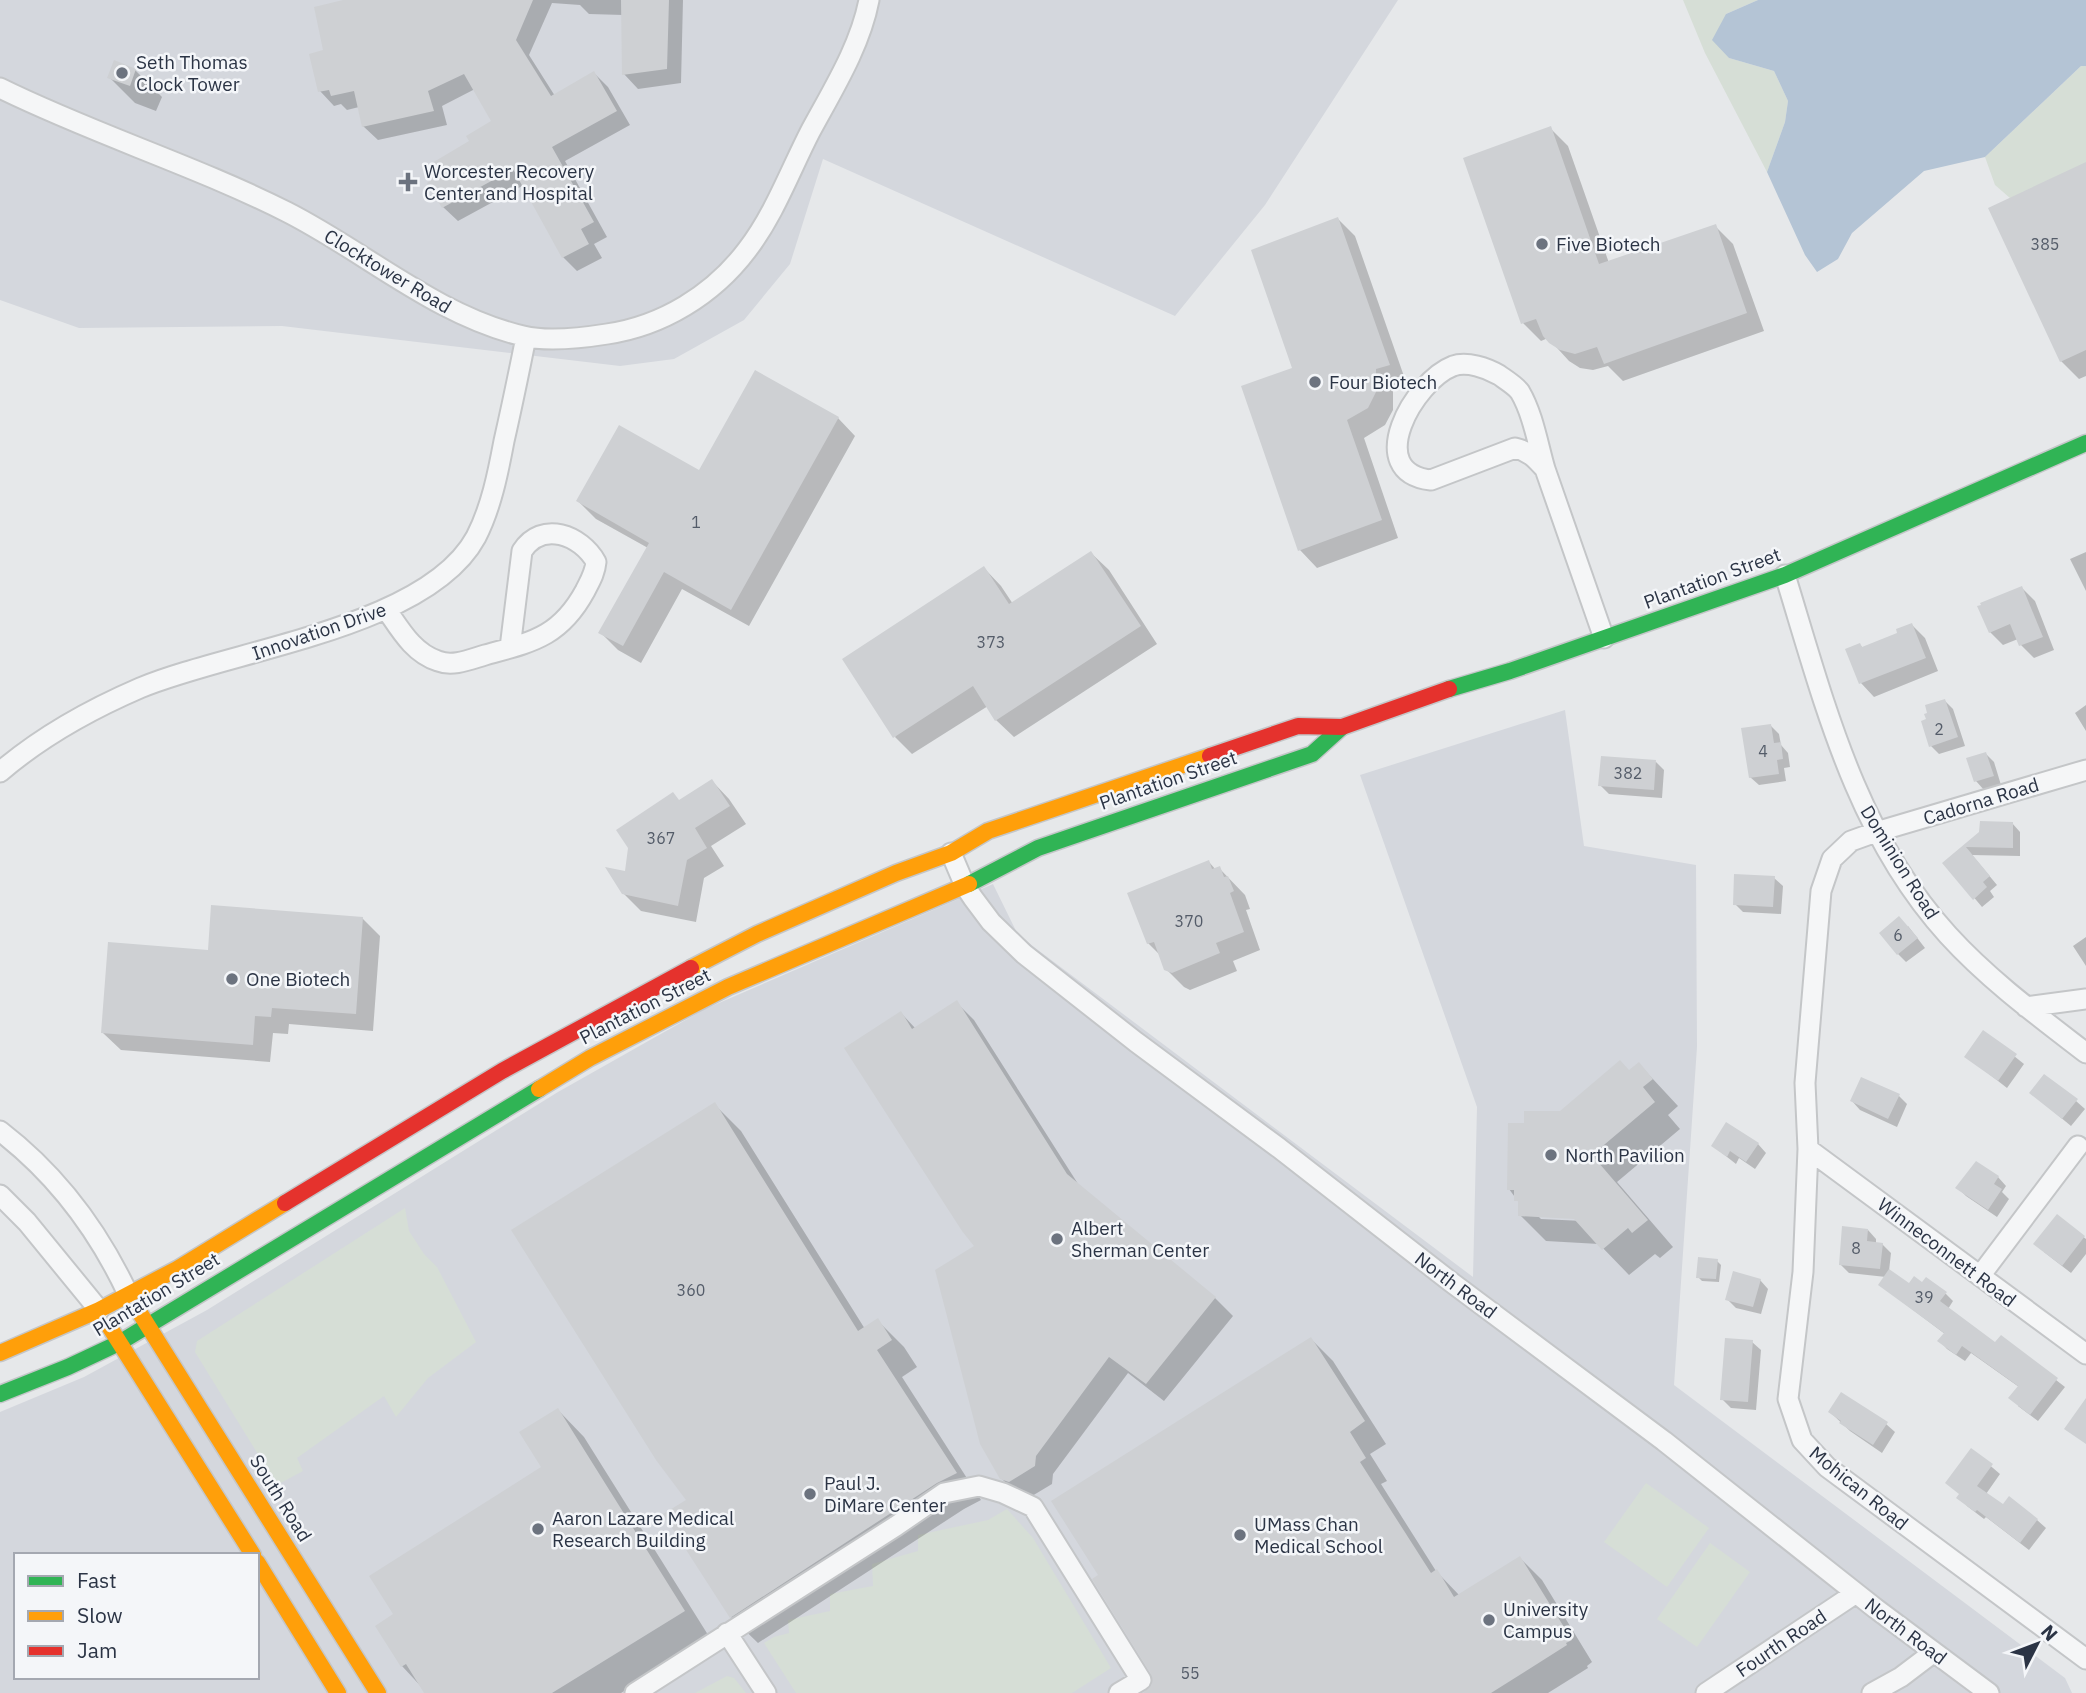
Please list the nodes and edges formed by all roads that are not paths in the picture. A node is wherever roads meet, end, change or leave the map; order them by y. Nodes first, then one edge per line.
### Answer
1 (869, 0) edge
2 (0, 88) edge
3 (526, 337) junction
4 (2086, 443) edge
5 (1545, 469) junction
6 (1785, 575) junction
7 (386, 609) junction
8 (1604, 638) junction
9 (510, 648) junction
10 (1342, 727) junction
11 (2086, 770) edge
12 (0, 772) edge
13 (1876, 832) junction
14 (951, 853) junction
15 (965, 886) junction
16 (2086, 999) edge
17 (2026, 1007) junction
18 (2086, 1053) edge
19 (0, 1131) edge
20 (2078, 1146) dead end
21 (1808, 1149) junction
22 (0, 1195) edge
23 (1980, 1276) junction
24 (128, 1294) junction
25 (99, 1310) junction
26 (147, 1326) junction
27 (118, 1343) junction
28 (0, 1353) edge
29 (2086, 1354) edge
30 (0, 1394) edge
31 (252, 1553) edge
32 (259, 1565) edge
33 (1856, 1593) junction
34 (727, 1633) junction
35 (1934, 1652) junction
36 (2086, 1659) edge
37 (338, 1693) edge
38 (378, 1693) edge
39 (635, 1693) edge
40 (766, 1693) edge
41 (1119, 1693) edge
42 (1706, 1693) edge
43 (1872, 1693) edge
44 (1989, 1693) edge

1 - 3 street, Clocktower Road
2 - 3 street, Clocktower Road
3 - 7 street, Innovation Drive
4 - 6 main road, Plantation Street
5 - 5 street
5 - 8 street
6 - 8 main road, Plantation Street
6 - 13 street, Dominion Road
7 - 9 street
7 - 12 street, Innovation Drive
8 - 10 main road, Plantation Street
9 - 9 street
10 - 14 main road, Plantation Street
10 - 15 main road, Plantation Street
11 - 13 street, Cadorna Road
13 - 17 street, Dominion Road
13 - 21 street, Cadorna Road
14 - 15 street, North Road
14 - 24 main road, Plantation Street
15 - 26 main road, Plantation Street
15 - 33 street, North Road
16 - 17 street
17 - 18 street, Dominion Road
19 - 24 street
20 - 23 street
21 - 23 street, Winneconnett Road
21 - 36 street, Mohican Road
22 - 25 street
23 - 29 street, Winneconnett Road
24 - 25 main road, Plantation Street
24 - 26 main road, South Road
25 - 27 main road
25 - 28 main road, Plantation Street
26 - 27 main road, Plantation Street
26 - 38 main road, South Road
27 - 30 main road, Plantation Street
27 - 31 main road
32 - 37 main road
33 - 35 street, North Road
33 - 42 street, Fourth Road
34 - 39 street
34 - 40 street
34 - 41 street
35 - 43 street
35 - 44 street, North Road

